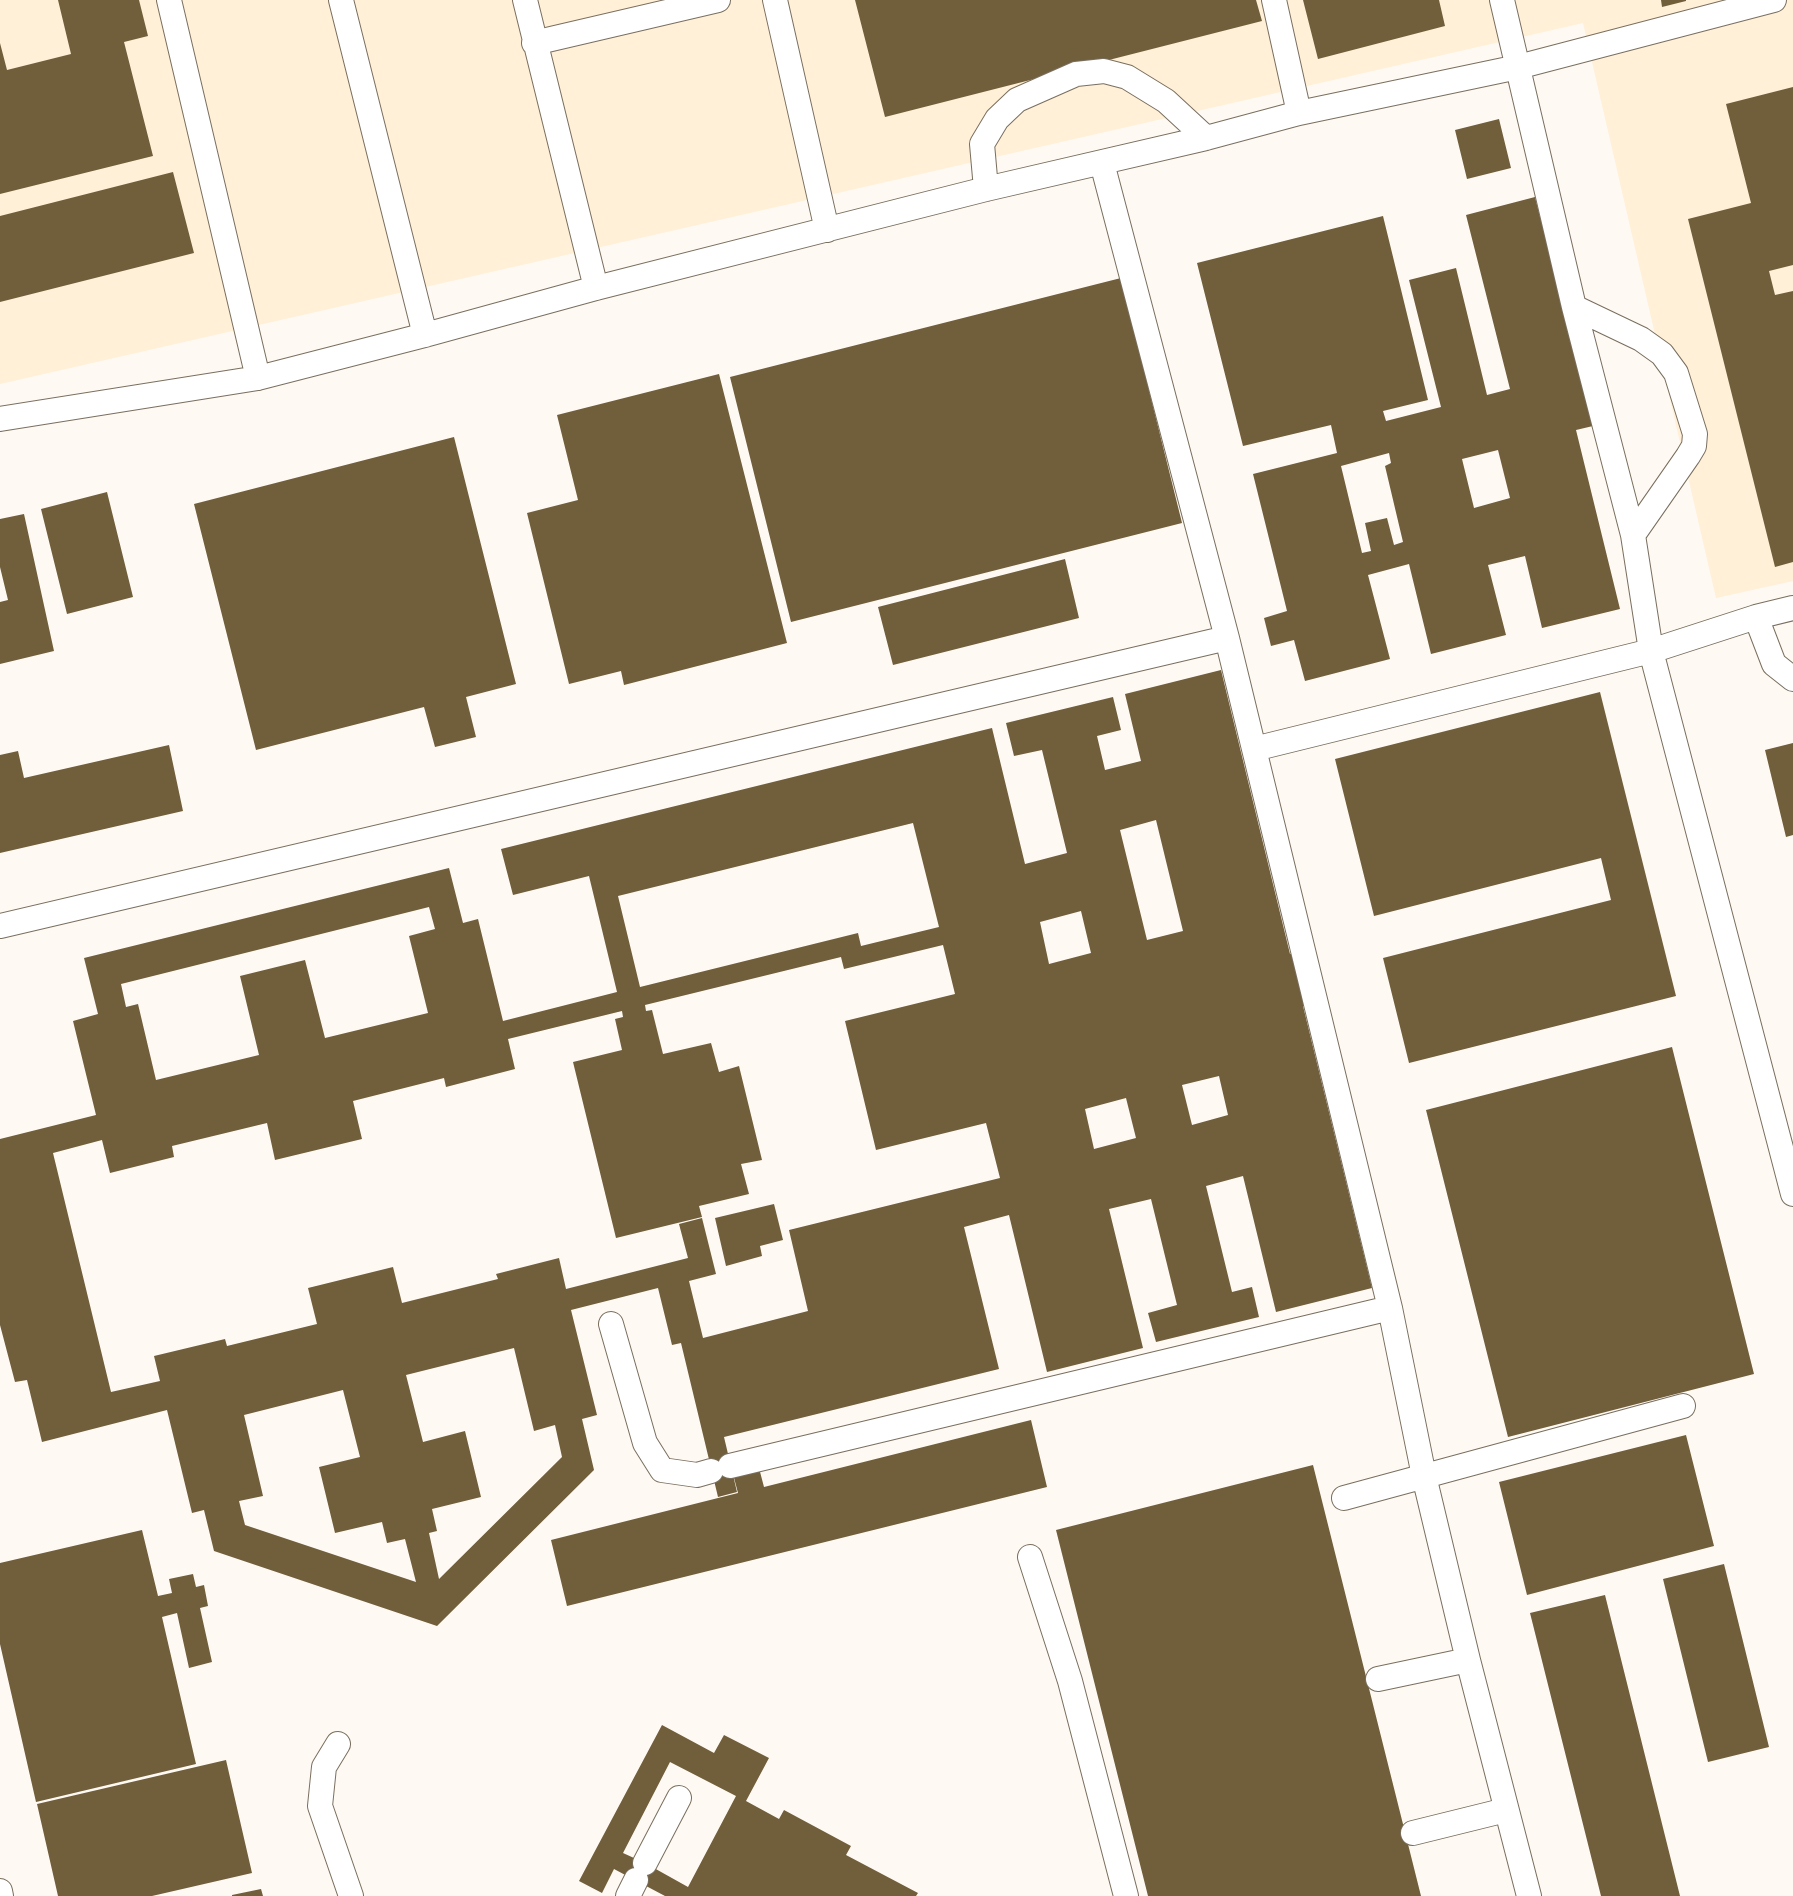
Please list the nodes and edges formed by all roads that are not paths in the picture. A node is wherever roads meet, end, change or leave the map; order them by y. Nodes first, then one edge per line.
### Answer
1 (169, 0) edge
2 (341, 0) edge
3 (525, 0) edge
4 (718, 0) edge
5 (775, 0) edge
6 (1274, 0) edge
7 (1502, 0) edge
8 (1774, 0) edge
9 (534, 43) junction
10 (1518, 66) junction
11 (1299, 113) junction
12 (1206, 138) junction
13 (1102, 162) junction
14 (986, 189) junction
15 (827, 230) junction
16 (596, 288) junction
17 (1574, 307) junction
18 (425, 335) junction
19 (258, 378) junction
20 (0, 419) edge
21 (1633, 535) junction
22 (1793, 608) edge
23 (1756, 617) junction
24 (1227, 638) junction
25 (1651, 651) junction
26 (1793, 679) edge
27 (1254, 748) junction
28 (0, 926) edge
29 (1793, 1194) edge
30 (1390, 1308) junction
31 (611, 1324) dead end
32 (1683, 1406) dead end
33 (1424, 1476) junction
34 (1344, 1498) dead end
35 (1030, 1557) dead end
36 (1468, 1660) junction
37 (1378, 1679) dead end
38 (338, 1744) dead end
39 (678, 1798) dead end
40 (1506, 1810) junction
41 (1413, 1833) dead end
42 (636, 1880) edge
43 (0, 1891) edge
44 (1, 1896) edge
45 (351, 1896) edge
46 (1126, 1896) edge
47 (1529, 1896) edge

1 - 19 lane
2 - 18 lane
3 - 9 lane
4 - 9 lane
5 - 15 lane
6 - 11 lane
7 - 10 lane
8 - 10 lane
9 - 16 lane
10 - 11 lane
10 - 17 lane
11 - 12 lane
12 - 13 lane
12 - 14 lane
13 - 14 lane
13 - 24 lane
14 - 15 lane
15 - 16 lane
16 - 18 lane
17 - 21 lane
17 - 21 lane
18 - 19 lane
19 - 20 lane
21 - 25 lane
22 - 23 lane
23 - 25 lane
23 - 26 lane
24 - 27 lane
24 - 28 lane
25 - 27 lane
25 - 29 lane
27 - 30 lane
30 - 31 lane
30 - 33 lane
32 - 33 lane
33 - 34 lane
33 - 36 lane
35 - 46 lane
36 - 37 lane
36 - 40 lane
38 - 45 lane
39 - 42 lane
40 - 41 lane
40 - 47 lane
43 - 44 lane

